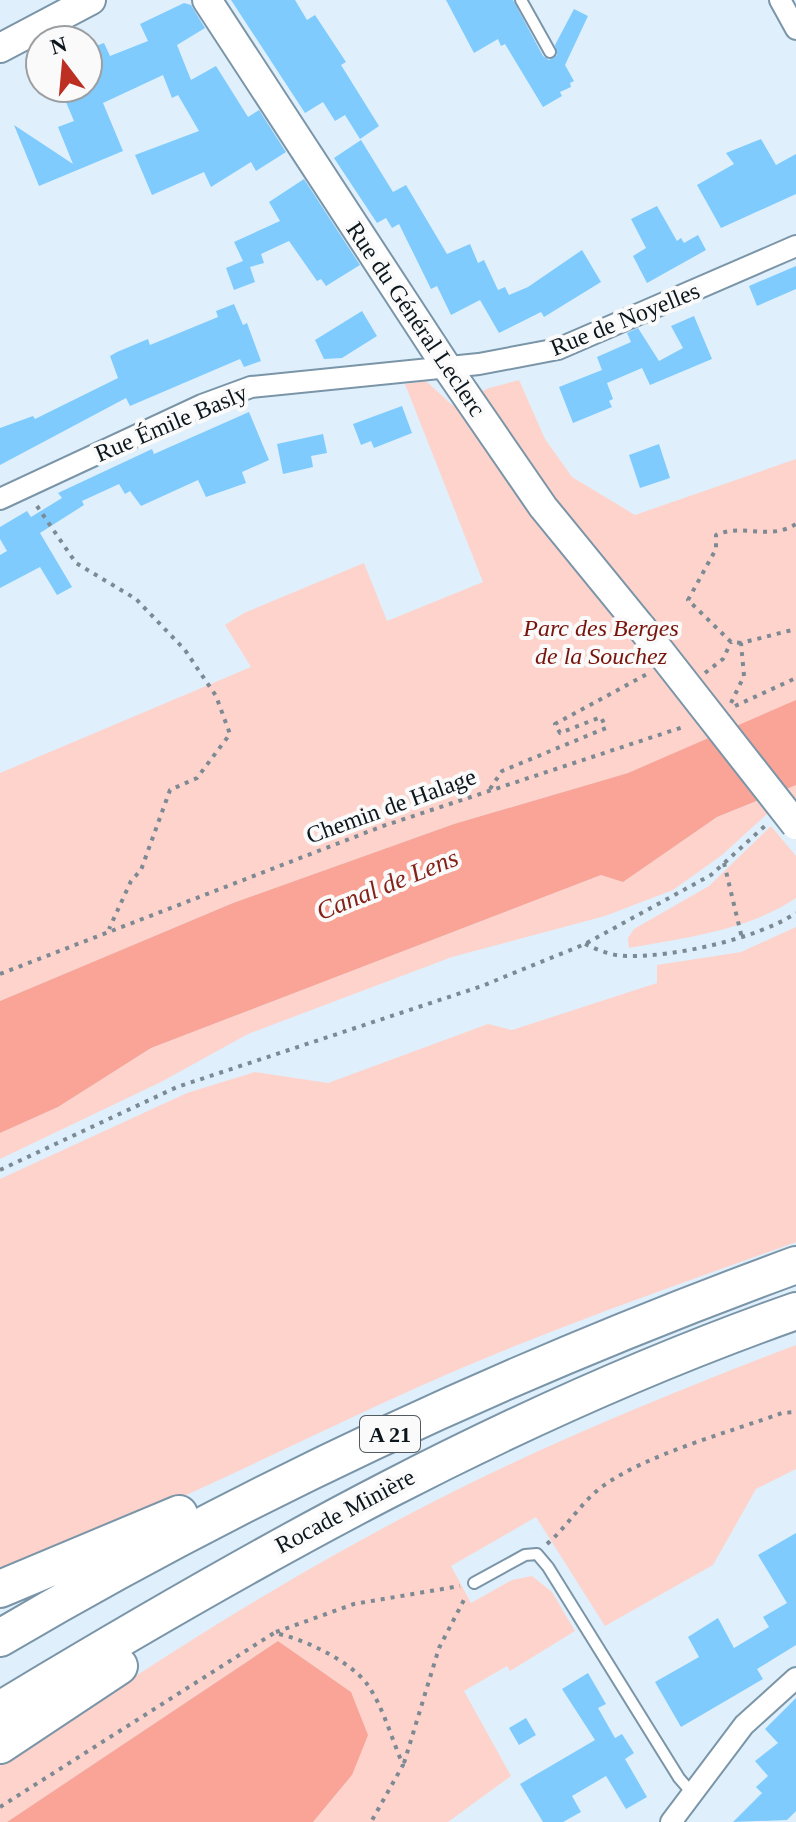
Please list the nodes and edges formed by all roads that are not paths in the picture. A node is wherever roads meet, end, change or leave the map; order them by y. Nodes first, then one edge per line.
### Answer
1 (91, 0) edge
2 (207, 0) edge
3 (521, 0) edge
4 (780, 0) edge
5 (796, 29) edge
6 (0, 48) edge
7 (550, 52) dead end
8 (796, 246) edge
9 (446, 366) junction
10 (0, 499) edge
11 (783, 823) edge
12 (796, 1265) edge
13 (796, 1311) edge
14 (326, 1464) junction
15 (343, 1510) junction
16 (474, 1583) road end
17 (0, 1589) edge
18 (0, 1638) edge
19 (796, 1678) edge
20 (0, 1710) edge
21 (0, 1745) edge
22 (692, 1793) junction
23 (671, 1822) edge

1 - 6 street
2 - 9 street, Rue du Général Leclerc
3 - 7 lane
4 - 5 street
8 - 9 street, Rue de Noyelles
9 - 10 street, Rue Émile Basly
9 - 11 street, Rue du Général Leclerc, bridge
12 - 14 highway, Rocade Minière / A 21
13 - 15 highway, Rocade Minière / A 21
14 - 17 highway
14 - 18 highway, Rocade Minière / A 21
15 - 20 highway, Rocade Minière / A 21
15 - 21 highway
16 - 22 lane
19 - 22 street
22 - 23 street

